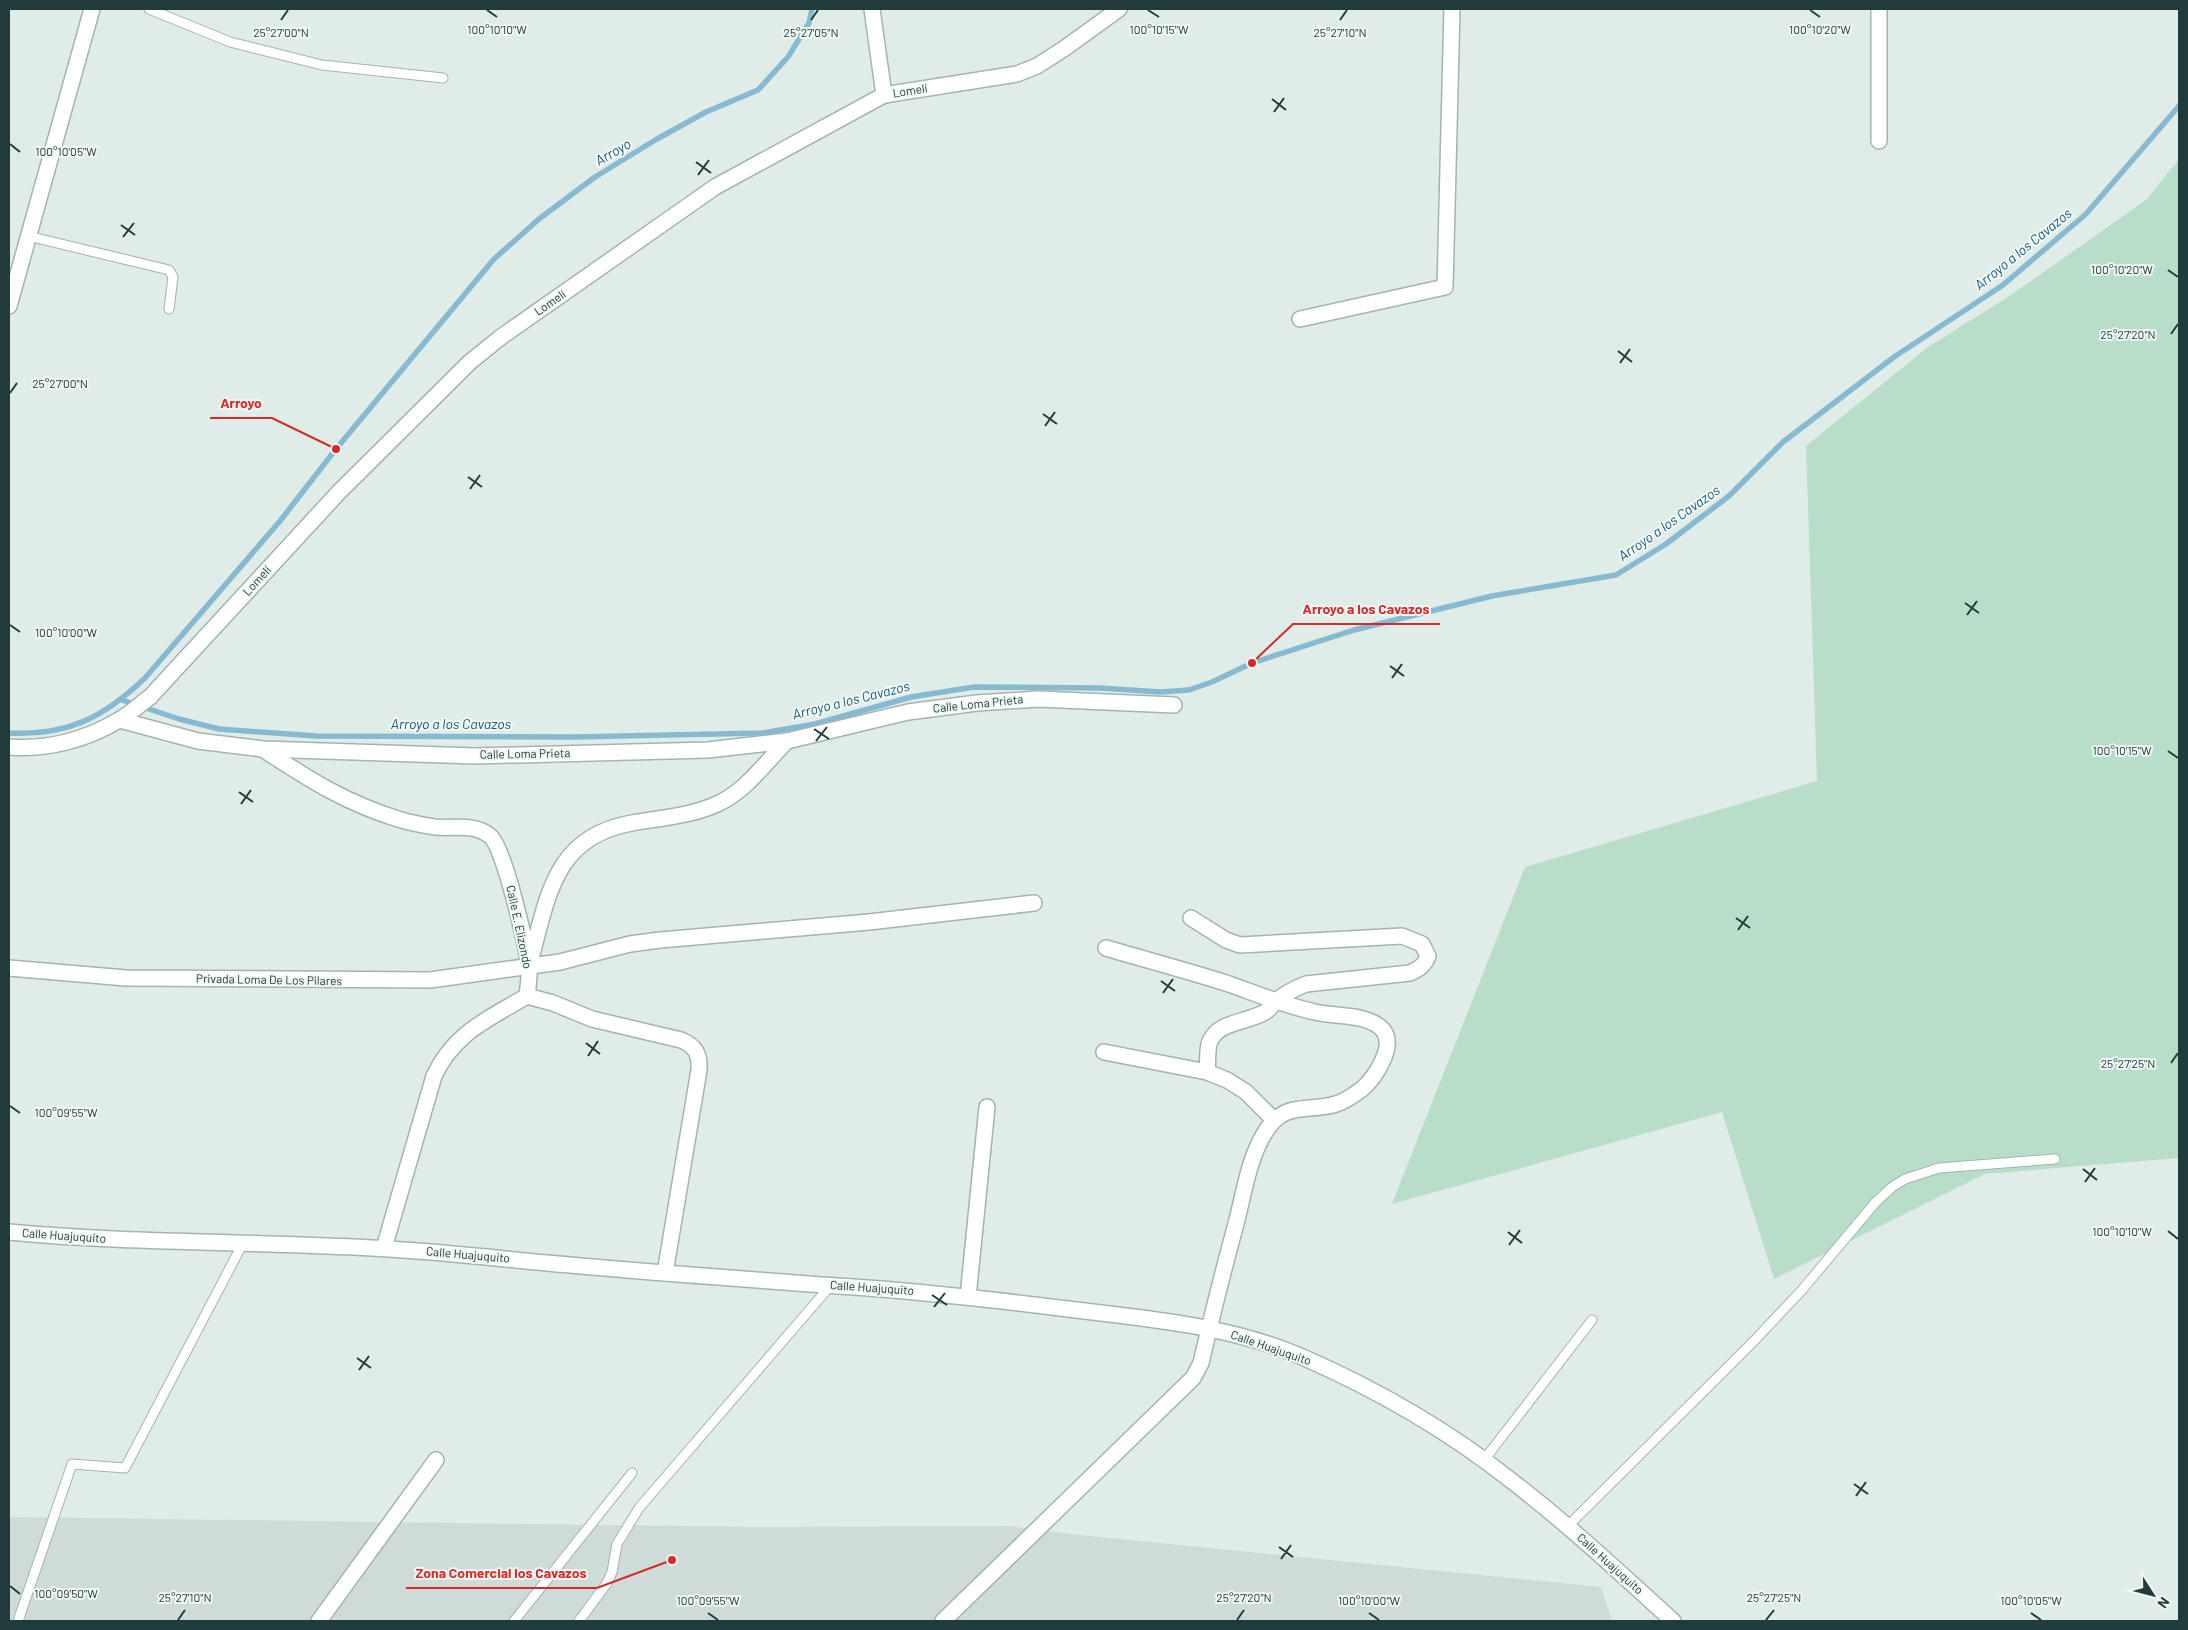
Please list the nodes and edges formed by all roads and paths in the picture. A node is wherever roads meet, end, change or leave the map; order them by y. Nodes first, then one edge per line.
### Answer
1 (92, 9) edge
2 (149, 9) edge
3 (872, 9) edge
4 (1119, 9) edge
5 (1452, 9) edge
6 (1879, 9) edge
7 (443, 78) dead end
8 (884, 95) junction
9 (1879, 141) dead end
10 (28, 236) junction
11 (9, 306) edge
12 (170, 309) dead end
13 (1300, 319) dead end
14 (1174, 705) dead end
15 (120, 720) junction
16 (787, 741) junction
17 (9, 747) edge
18 (263, 749) junction
19 (1034, 903) dead end
20 (1191, 918) dead end
21 (1106, 948) dead end
22 (529, 966) junction
23 (9, 968) edge
24 (528, 996) junction
25 (1277, 1000) junction
26 (1104, 1052) dead end
27 (1207, 1072) junction
28 (987, 1107) dead end
29 (1274, 1120) junction
30 (2055, 1159) dead end
31 (9, 1232) edge
32 (242, 1244) junction
33 (384, 1248) junction
34 (665, 1273) junction
35 (831, 1285) junction
36 (968, 1297) junction
37 (1592, 1320) dead end
38 (1209, 1328) junction
39 (436, 1460) dead end
40 (1484, 1460) junction
41 (632, 1473) dead end
42 (1568, 1526) junction
43 (18, 1621) edge
44 (319, 1621) edge
45 (514, 1621) edge
46 (579, 1621) edge
47 (943, 1621) edge
48 (1673, 1621) edge

1 - 10 street
2 - 7 lane
3 - 8 street
4 - 8 street, Lomelí
5 - 13 street
6 - 9 street
8 - 15 street, Lomelí
10 - 11 street
10 - 12 lane
14 - 16 street, Calle Loma Prieta
15 - 17 street, Lomelí
15 - 18 street, Calle Loma Prieta
16 - 18 street, Calle Loma Prieta
16 - 22 street
18 - 22 street, Calle E. Elizondo
19 - 22 street, Privada Loma De Los Pilares
20 - 25 street
21 - 25 street
22 - 23 street, Privada Loma De Los Pilares
22 - 24 street, Calle E. Elizondo
24 - 33 street
24 - 34 street
25 - 27 street
25 - 29 street
26 - 27 street
27 - 29 street
28 - 36 street
29 - 38 street
30 - 42 lane
31 - 32 street, Calle Huajuquito
32 - 33 street, Calle Huajuquito
32 - 43 lane
33 - 34 street, Calle Huajuquito
34 - 35 street, Calle Huajuquito
35 - 36 street, Calle Huajuquito
35 - 46 lane
36 - 38 street, Calle Huajuquito
37 - 40 lane
38 - 40 street, Calle Huajuquito
38 - 47 street
39 - 44 street
40 - 42 street, Calle Huajuquito
41 - 45 lane
42 - 48 street, Calle Huajuquito

